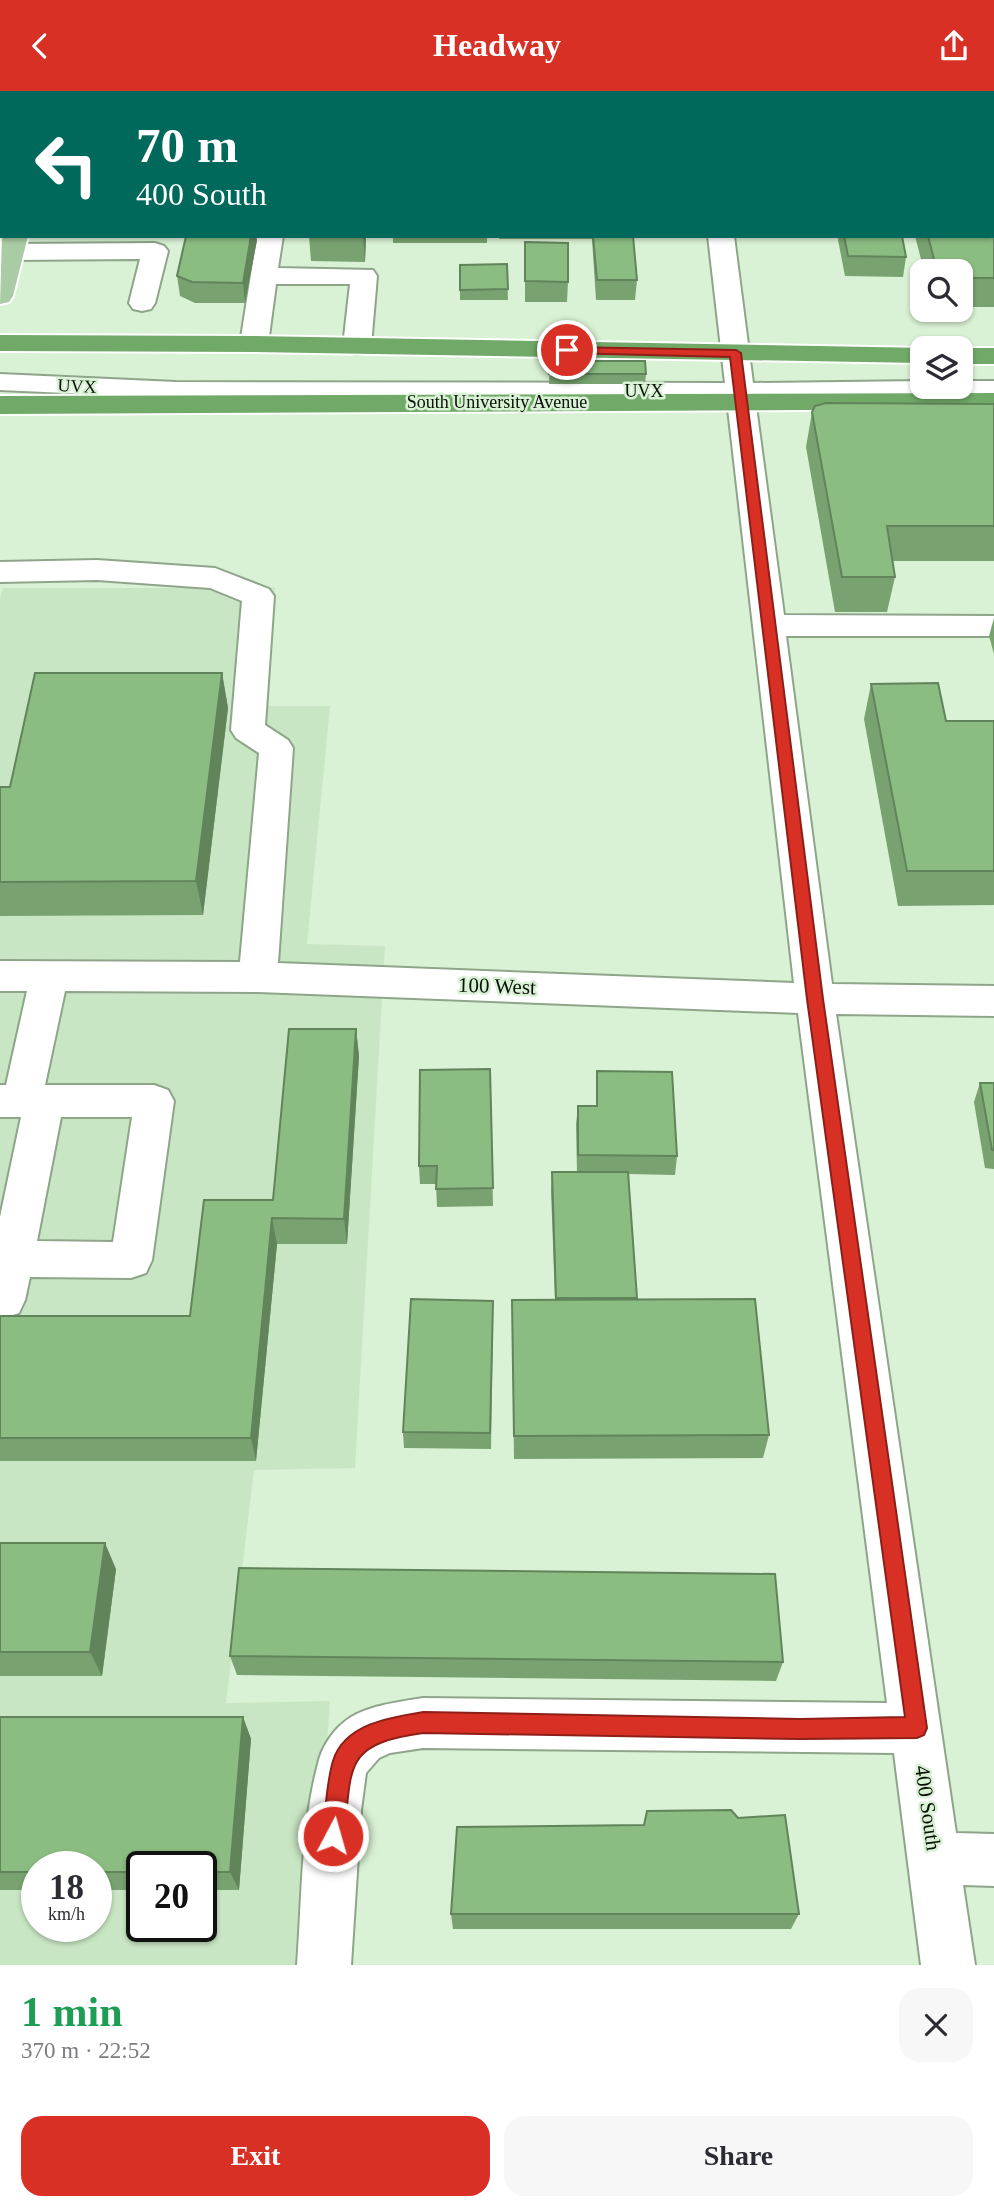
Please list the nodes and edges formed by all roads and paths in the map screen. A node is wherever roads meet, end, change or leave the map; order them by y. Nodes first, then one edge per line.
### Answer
1 (270, 238) edge
2 (721, 238) edge
3 (13, 244) edge
4 (265, 276) junction
5 (0, 296) edge
6 (142, 303) dead end
7 (0, 343) edge
8 (254, 344) junction
9 (357, 346) junction
10 (973, 356) edge
11 (994, 356) edge
12 (910, 357) edge
13 (973, 371) edge
14 (994, 371) edge
15 (0, 372) edge
16 (910, 372) edge
17 (738, 379) junction
18 (0, 382) edge
19 (994, 389) edge
20 (994, 401) edge
21 (0, 405) edge
22 (0, 572) edge
23 (770, 625) junction
24 (994, 626) edge
25 (0, 976) edge
26 (48, 977) junction
27 (258, 977) junction
28 (815, 999) junction
29 (994, 1001) edge
30 (22, 1101) edge
31 (13, 1259) junction
32 (0, 1300) edge
33 (917, 1728) junction
34 (934, 1859) junction
35 (994, 1860) edge
36 (324, 1965) edge
37 (948, 1965) edge

1 - 4 street
2 - 17 street, 400 South
3 - 5 main road
3 - 6 street
4 - 8 street
4 - 9 street
7 - 8 highway, South University Avenue
8 - 9 highway, South University Avenue
9 - 17 highway, South University Avenue
10 - 11 highway
12 - 17 highway, South University Avenue
13 - 14 street
15 - 17 street, UVX
16 - 17 street, UVX
17 - 18 street, UVX
17 - 19 street, UVX
17 - 20 highway, South University Avenue
17 - 21 highway, South University Avenue
17 - 23 street, 400 South
22 - 27 street
23 - 24 street
23 - 28 street, 400 South
25 - 26 street, 100 West
26 - 27 street, 100 West
26 - 30 street
27 - 28 street, 100 West
28 - 29 street, 100 West
28 - 33 street, 400 South
30 - 31 street
30 - 31 street
31 - 32 street
33 - 34 street, 400 South
33 - 36 street
34 - 35 street
34 - 37 street, 400 South

